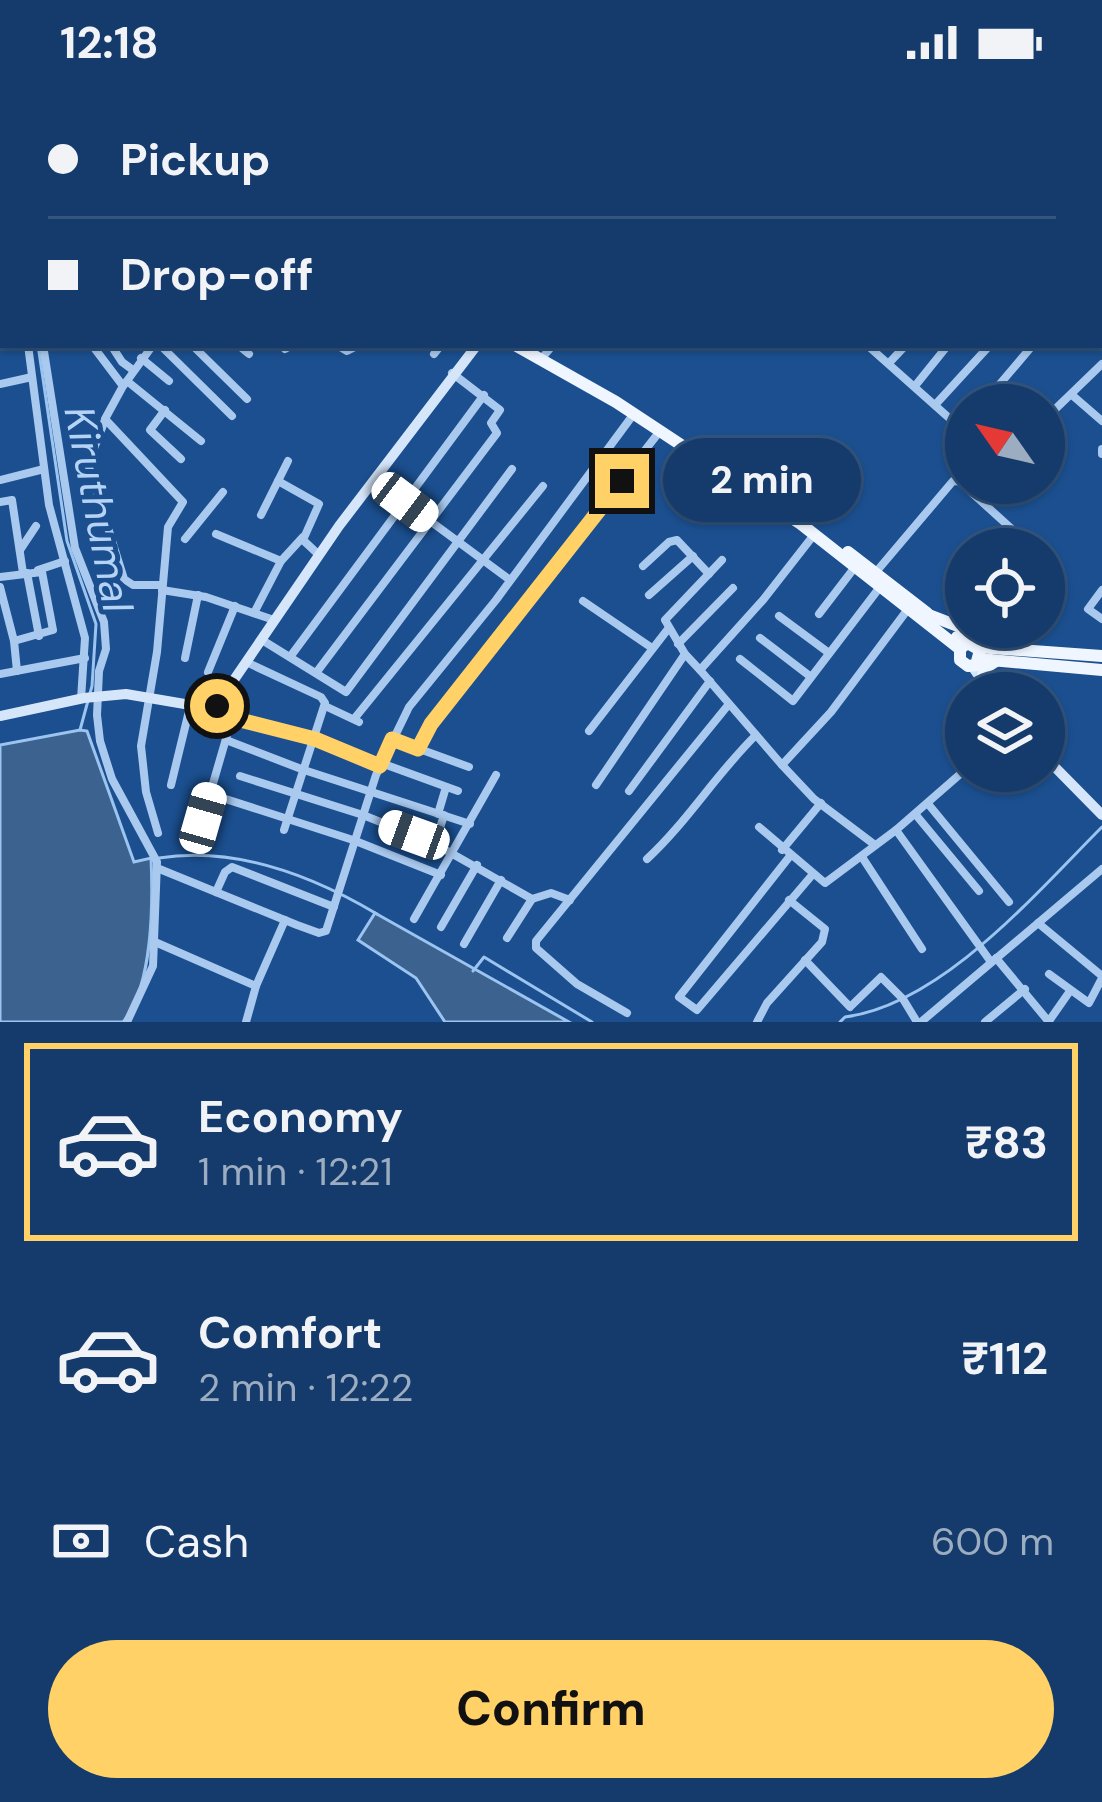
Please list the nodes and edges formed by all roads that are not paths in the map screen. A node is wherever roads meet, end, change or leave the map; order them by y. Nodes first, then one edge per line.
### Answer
1 (28, 348) edge
2 (43, 348) edge
3 (95, 348) edge
4 (113, 348) edge
5 (151, 348) edge
6 (155, 348) edge
7 (195, 348) edge
8 (241, 348) edge
9 (474, 348) edge
10 (520, 348) edge
11 (551, 348) edge
12 (871, 348) edge
13 (903, 348) edge
14 (946, 348) edge
15 (987, 348) edge
16 (1030, 348) edge
17 (249, 355) dead end
18 (141, 358) junction
19 (541, 360) junction
20 (889, 363) junction
21 (1102, 364) edge
22 (133, 370) junction
23 (452, 373) junction
24 (1098, 376) edge
25 (32, 377) junction
26 (169, 381) dead end
27 (0, 384) edge
28 (125, 384) junction
29 (1000, 384) edge
30 (914, 386) junction
31 (484, 395) junction
32 (1072, 395) junction
33 (247, 399) dead end
34 (1065, 401) edge
35 (935, 406) junction
36 (165, 410) junction
37 (634, 414) junction
38 (945, 414) edge
39 (232, 416) dead end
40 (105, 419) junction
41 (1102, 421) edge
42 (660, 431) junction
43 (201, 441) dead end
44 (181, 459) dead end
45 (288, 461) dead end
46 (44, 469) junction
47 (512, 469) dead end
48 (2, 480) edge
49 (278, 481) junction
50 (376, 481) junction
51 (622, 481) junction
52 (543, 486) dead end
53 (945, 488) edge
54 (223, 492) dead end
55 (644, 498) dead end
56 (12, 500) junction
57 (0, 502) edge
58 (405, 502) junction
59 (986, 504) edge
60 (261, 515) dead end
61 (431, 521) junction
62 (801, 524) junction
63 (36, 526) dead end
64 (1012, 528) edge
65 (216, 534) dead end
66 (813, 536) junction
67 (303, 537) junction
68 (184, 539) dead end
69 (458, 541) junction
70 (20, 551) junction
71 (319, 555) junction
72 (693, 556) junction
73 (484, 560) junction
74 (722, 560) dead end
75 (65, 561) junction
76 (281, 561) junction
77 (643, 566) dead end
78 (855, 568) junction
79 (29, 572) junction
80 (709, 574) junction
81 (0, 577) edge
82 (878, 579) junction
83 (510, 580) junction
84 (0, 587) edge
85 (162, 587) junction
86 (733, 588) dead end
87 (1102, 590) edge
88 (198, 595) junction
89 (649, 595) dead end
90 (583, 601) dead end
91 (235, 606) junction
92 (908, 609) junction
93 (254, 614) junction
94 (819, 614) dead end
95 (929, 615) junction
96 (779, 616) dead end
97 (1102, 619) edge
98 (274, 620) junction
99 (668, 629) junction
100 (39, 636) junction
101 (760, 638) dead end
102 (261, 639) junction
103 (14, 641) junction
104 (678, 644) junction
105 (652, 648) junction
106 (1018, 649) junction
107 (829, 653) junction
108 (971, 653) junction
109 (686, 654) junction
110 (1102, 656) edge
111 (290, 657) junction
112 (85, 658) junction
113 (185, 658) dead end
114 (740, 659) dead end
115 (997, 661) junction
116 (246, 662) junction
117 (700, 670) junction
118 (1102, 670) edge
119 (17, 671) junction
120 (208, 672) dead end
121 (979, 672) edge
122 (985, 672) edge
123 (316, 673) junction
124 (0, 674) edge
125 (811, 677) junction
126 (710, 681) junction
127 (90, 698) junction
128 (150, 698) junction
129 (729, 704) junction
130 (325, 706) junction
131 (190, 707) junction
132 (214, 709) junction
133 (0, 716) edge
134 (232, 718) junction
135 (590, 731) dead end
136 (756, 735) junction
137 (315, 739) junction
138 (392, 739) junction
139 (226, 740) junction
140 (418, 749) junction
141 (782, 765) junction
142 (380, 766) junction
143 (469, 767) dead end
144 (304, 770) junction
145 (240, 776) dead end
146 (496, 776) dead end
147 (1065, 777) edge
148 (171, 784) dead end
149 (596, 785) dead end
150 (446, 788) junction
151 (945, 789) edge
152 (371, 791) junction
153 (458, 791) dead end
154 (629, 791) dead end
155 (296, 792) junction
156 (210, 794) junction
157 (821, 803) junction
158 (928, 805) junction
159 (441, 814) junction
160 (362, 815) junction
161 (916, 815) junction
162 (1102, 815) edge
163 (203, 818) dead end
164 (287, 818) junction
165 (470, 824) junction
166 (759, 827) dead end
167 (284, 830) dead end
168 (896, 830) junction
169 (158, 833) dead end
170 (352, 840) junction
171 (435, 844) junction
172 (875, 845) junction
173 (454, 853) junction
174 (786, 853) junction
175 (862, 857) junction
176 (647, 859) dead end
177 (156, 862) junction
178 (477, 865) junction
179 (1102, 869) edge
180 (813, 874) junction
181 (440, 875) junction
182 (501, 880) junction
183 (980, 891) dead end
184 (216, 892) junction
185 (532, 899) junction
186 (570, 900) junction
187 (789, 900) junction
188 (1009, 902) dead end
189 (334, 907) junction
190 (414, 919) dead end
191 (285, 920) junction
192 (1038, 923) junction
193 (441, 927) dead end
194 (507, 938) dead end
195 (155, 942) junction
196 (464, 944) dead end
197 (922, 950) dead end
198 (994, 960) junction
199 (805, 961) junction
200 (1049, 974) dead end
201 (1102, 977) edge
202 (256, 986) junction
203 (1025, 989) junction
204 (1070, 991) junction
205 (627, 1013) dead end
206 (247, 1019) edge
207 (127, 1022) edge
208 (258, 1022) edge
209 (757, 1022) edge
210 (919, 1022) edge
211 (985, 1022) edge
212 (1048, 1022) edge

1 - 25 street
2 - 127 street
3 - 28 street
4 - 22 street
5 - 18 street
6 - 39 street
7 - 33 street
8 - 17 street
9 - 23 street
10 - 19 main road
11 - 19 street
12 - 20 street
13 - 20 street
14 - 30 street
15 - 35 street
16 - 29 street
18 - 22 street
18 - 26 street
19 - 37 main road
20 - 30 street
21 - 24 street
22 - 28 street
23 - 31 street
23 - 50 street
24 - 32 street
25 - 27 street
25 - 46 street
28 - 36 street
28 - 40 street
30 - 35 street
31 - 58 street
31 - 61 street
32 - 34 street
32 - 41 street
35 - 38 street
36 - 43 street
36 - 44 street
37 - 42 main road
37 - 83 street
40 - 85 street
40 - 85 street
42 - 51 street
42 - 62 main road
45 - 49 street
46 - 48 street
46 - 75 street
47 - 69 street
48 - 56 street
49 - 60 street
49 - 67 street
50 - 58 street
50 - 71 street
51 - 55 street
51 - 140 street
52 - 73 street
53 - 82 street
54 - 68 street
56 - 57 street
56 - 70 street
58 - 61 street
58 - 111 street
59 - 64 street
61 - 69 street
61 - 123 street
62 - 66 main road
62 - 82 main road
63 - 70 street
65 - 76 street
66 - 78 main road
66 - 117 street
67 - 71 street
67 - 76 street
69 - 73 street
69 - 123 street
70 - 79 street
71 - 98 street
72 - 77 street
72 - 80 street
72 - 89 street
73 - 83 street
73 - 130 street
74 - 80 street
75 - 79 street
75 - 112 street
76 - 93 street
78 - 82 main road
78 - 94 street
79 - 81 street
79 - 100 street
79 - 100 street
80 - 99 street
82 - 92 main road
82 - 95 main road
82 - 107 street
83 - 138 street
84 - 103 street
85 - 88 street
85 - 128 street
86 - 104 street
87 - 97 street
88 - 91 street
88 - 113 street
90 - 105 street
91 - 93 street
91 - 120 street
92 - 108 main road
92 - 141 street
93 - 98 street
95 - 106 main road
95 - 108 main road
96 - 107 street
98 - 102 street
99 - 104 street
99 - 105 street
100 - 103 street
101 - 125 street
102 - 111 street
102 - 116 street
103 - 119 street
104 - 109 street
105 - 135 street
106 - 108 main road
106 - 110 main road
107 - 125 street
108 - 115 main road
108 - 121 street
109 - 117 street
109 - 149 street
111 - 123 street
112 - 119 street
112 - 127 street
114 - 125 street
115 - 118 main road
115 - 122 main road
116 - 130 street
116 - 132 street
117 - 126 street
119 - 124 street
126 - 129 street
126 - 154 street
127 - 128 street
127 - 133 street
127 - 177 street
128 - 131 street
128 - 169 street
129 - 136 street
129 - 186 street
130 - 137 street
131 - 132 street
131 - 148 street
132 - 134 street
134 - 137 street
134 - 139 street
136 - 141 street
136 - 176 street
137 - 142 street
137 - 144 street
138 - 140 street
138 - 142 street
139 - 144 street
139 - 156 street
140 - 143 street
141 - 157 street
142 - 150 street
142 - 152 street
144 - 152 street
144 - 155 street
145 - 155 street
146 - 165 street
147 - 162 street
150 - 153 street
150 - 159 street
151 - 158 street
152 - 159 street
152 - 160 street
155 - 160 street
155 - 164 street
156 - 163 street
156 - 164 street
157 - 172 street
157 - 174 street
158 - 161 street
158 - 188 street
159 - 165 street
159 - 171 street
160 - 170 street
160 - 171 street
161 - 168 street
161 - 183 street
164 - 167 street
164 - 170 street
165 - 173 street
166 - 174 street
168 - 172 street
168 - 198 street
170 - 181 street
170 - 189 street
171 - 173 street
172 - 175 street
173 - 178 street
173 - 181 street
174 - 180 street
174 - 187 street
175 - 180 street
175 - 197 street
177 - 184 street
177 - 195 street
178 - 182 street
178 - 193 street
179 - 192 street
180 - 187 street
181 - 190 street
182 - 185 street
182 - 196 street
184 - 189 street
184 - 191 street
185 - 186 street
185 - 194 street
186 - 205 street
187 - 199 street
189 - 191 street
191 - 202 street
192 - 198 street
192 - 201 street
195 - 202 street
195 - 207 street
198 - 203 street
198 - 210 street
199 - 209 street
199 - 210 street
200 - 204 street
201 - 204 street
202 - 206 street
203 - 211 street
203 - 212 street
204 - 212 street
206 - 208 street

